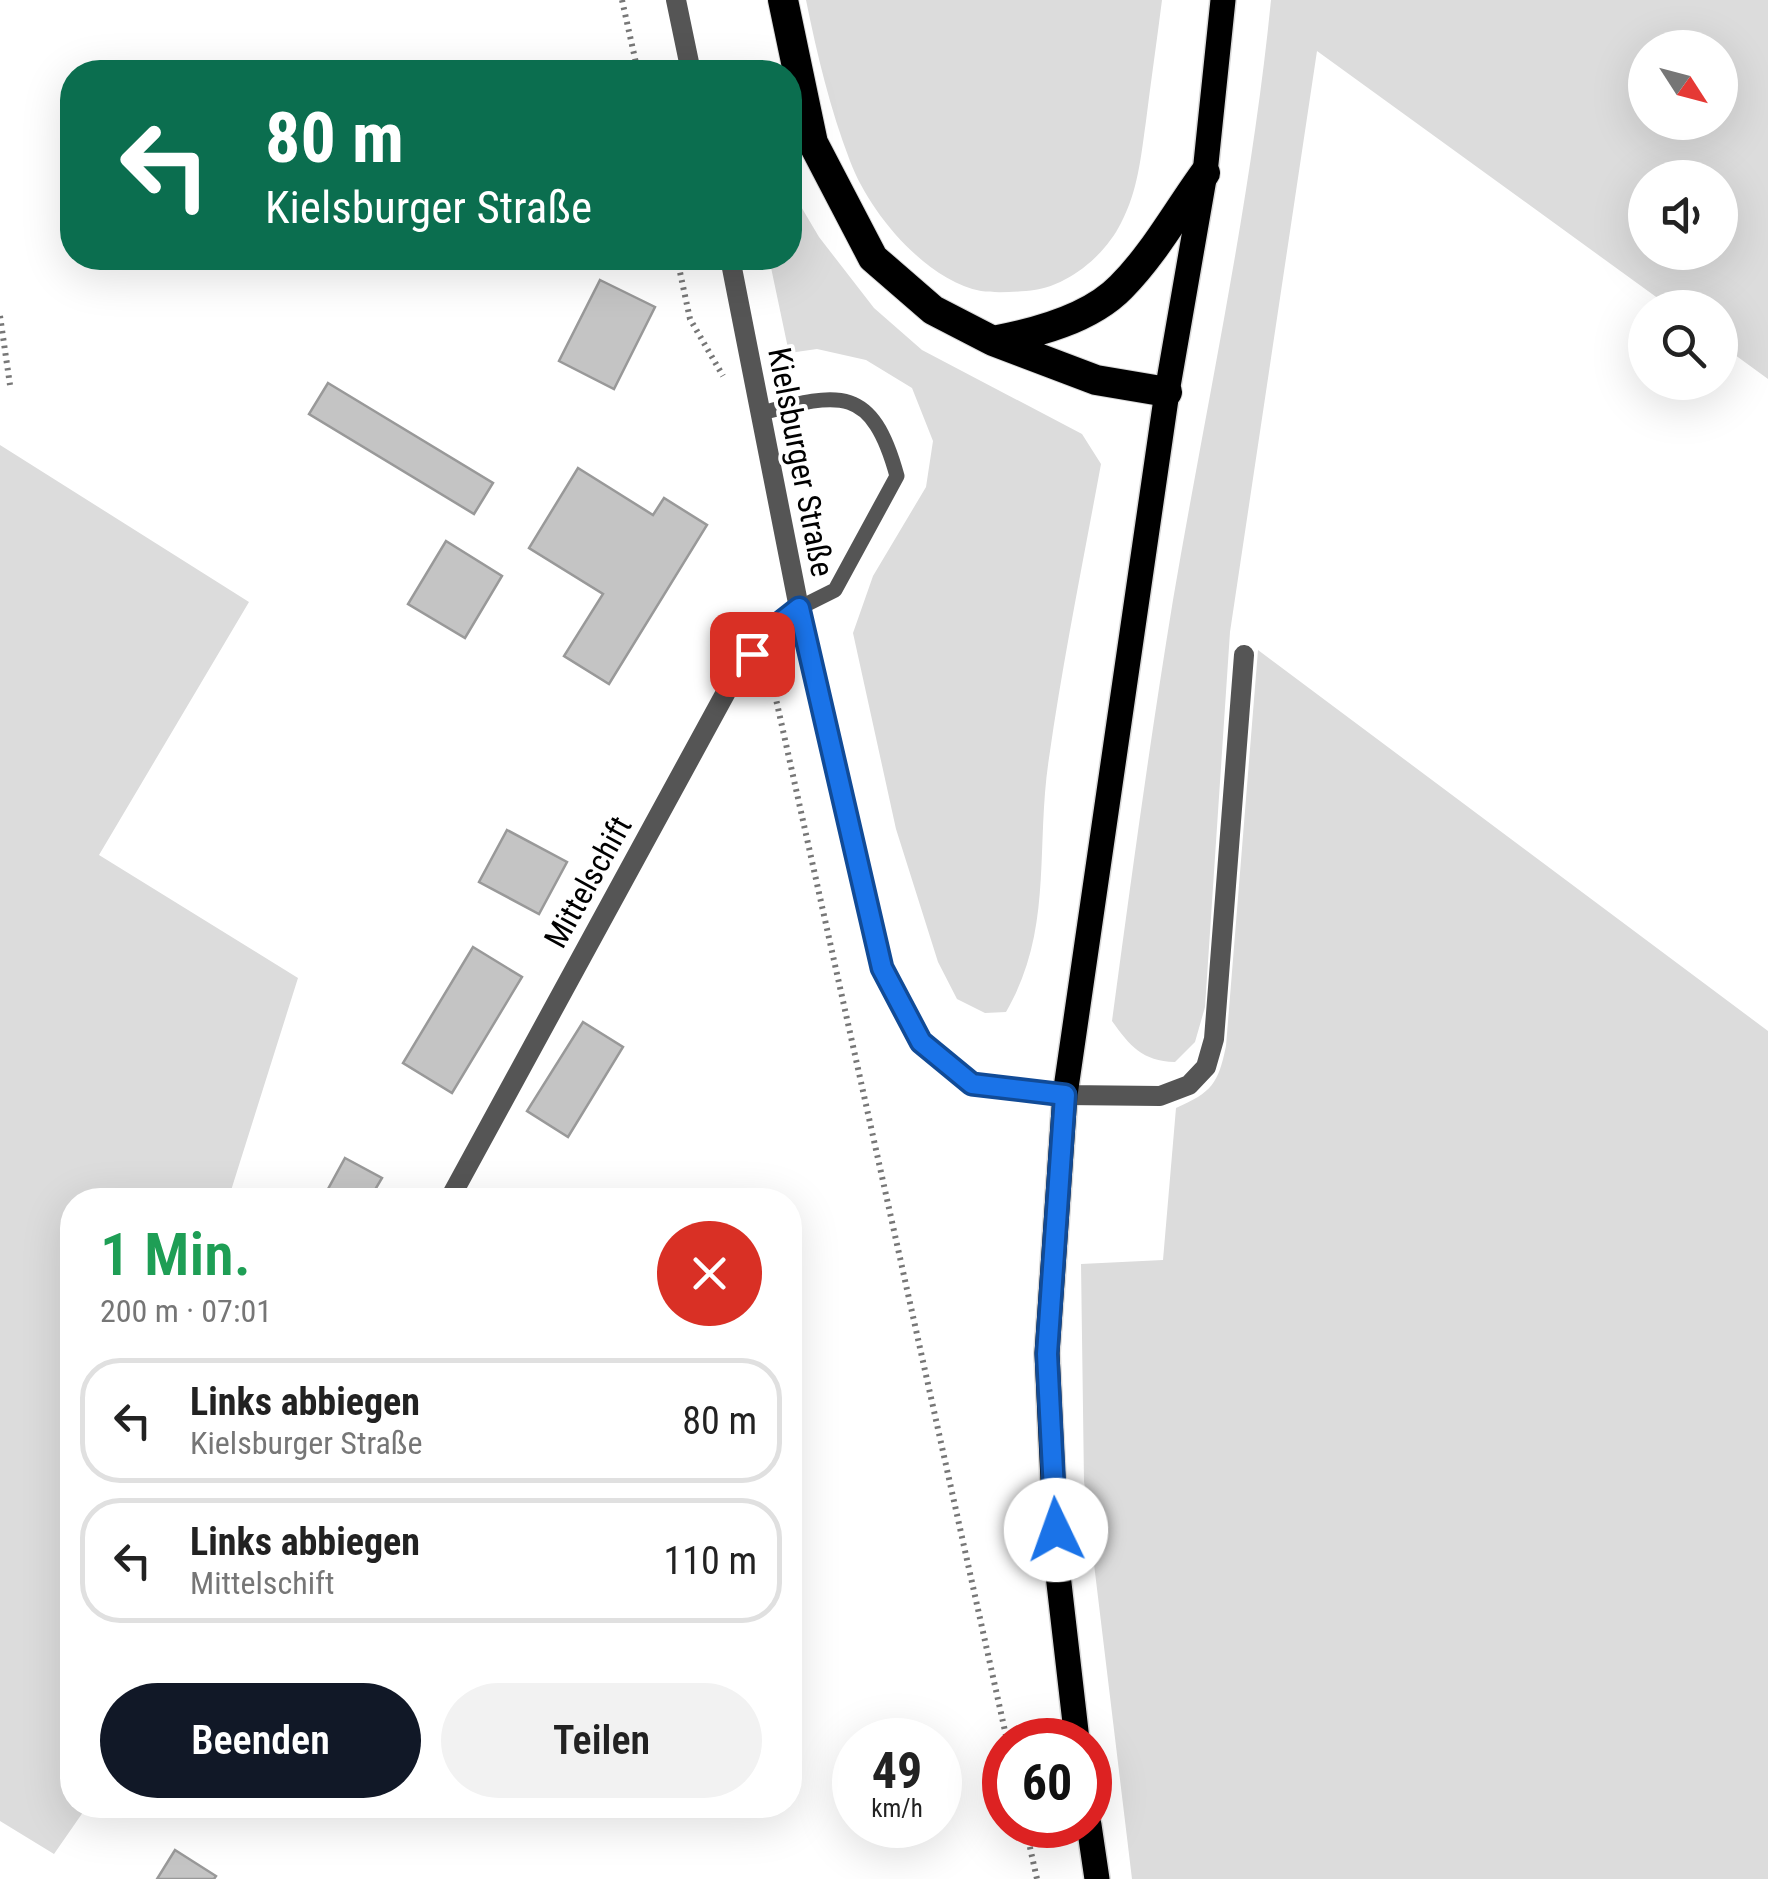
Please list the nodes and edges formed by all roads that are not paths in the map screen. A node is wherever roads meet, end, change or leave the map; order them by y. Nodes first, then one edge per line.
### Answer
1 (676, 0) edge
2 (782, 0) edge
3 (1222, 0) edge
4 (688, 60) edge
5 (795, 60) edge
6 (802, 92) edge
7 (1205, 172) junction
8 (732, 270) edge
9 (993, 341) junction
10 (1167, 392) junction
11 (762, 413) junction
12 (799, 608) junction
13 (1244, 655) dead end
14 (1065, 1095) junction
15 (456, 1188) edge
16 (1074, 1718) edge
17 (1092, 1848) edge
18 (1097, 1879) edge

1 - 4 street
2 - 5 highway
3 - 7 main road
6 - 9 highway
7 - 9 highway
7 - 10 main road
8 - 11 street, Kielsburger Straße
9 - 10 highway
10 - 14 main road
11 - 12 street, Kielsburger Straße
11 - 12 lane
12 - 14 street, Kielsburger Straße
12 - 15 street, Mittelschift
13 - 14 street, Kielsburger Straße
14 - 16 main road
17 - 18 main road

